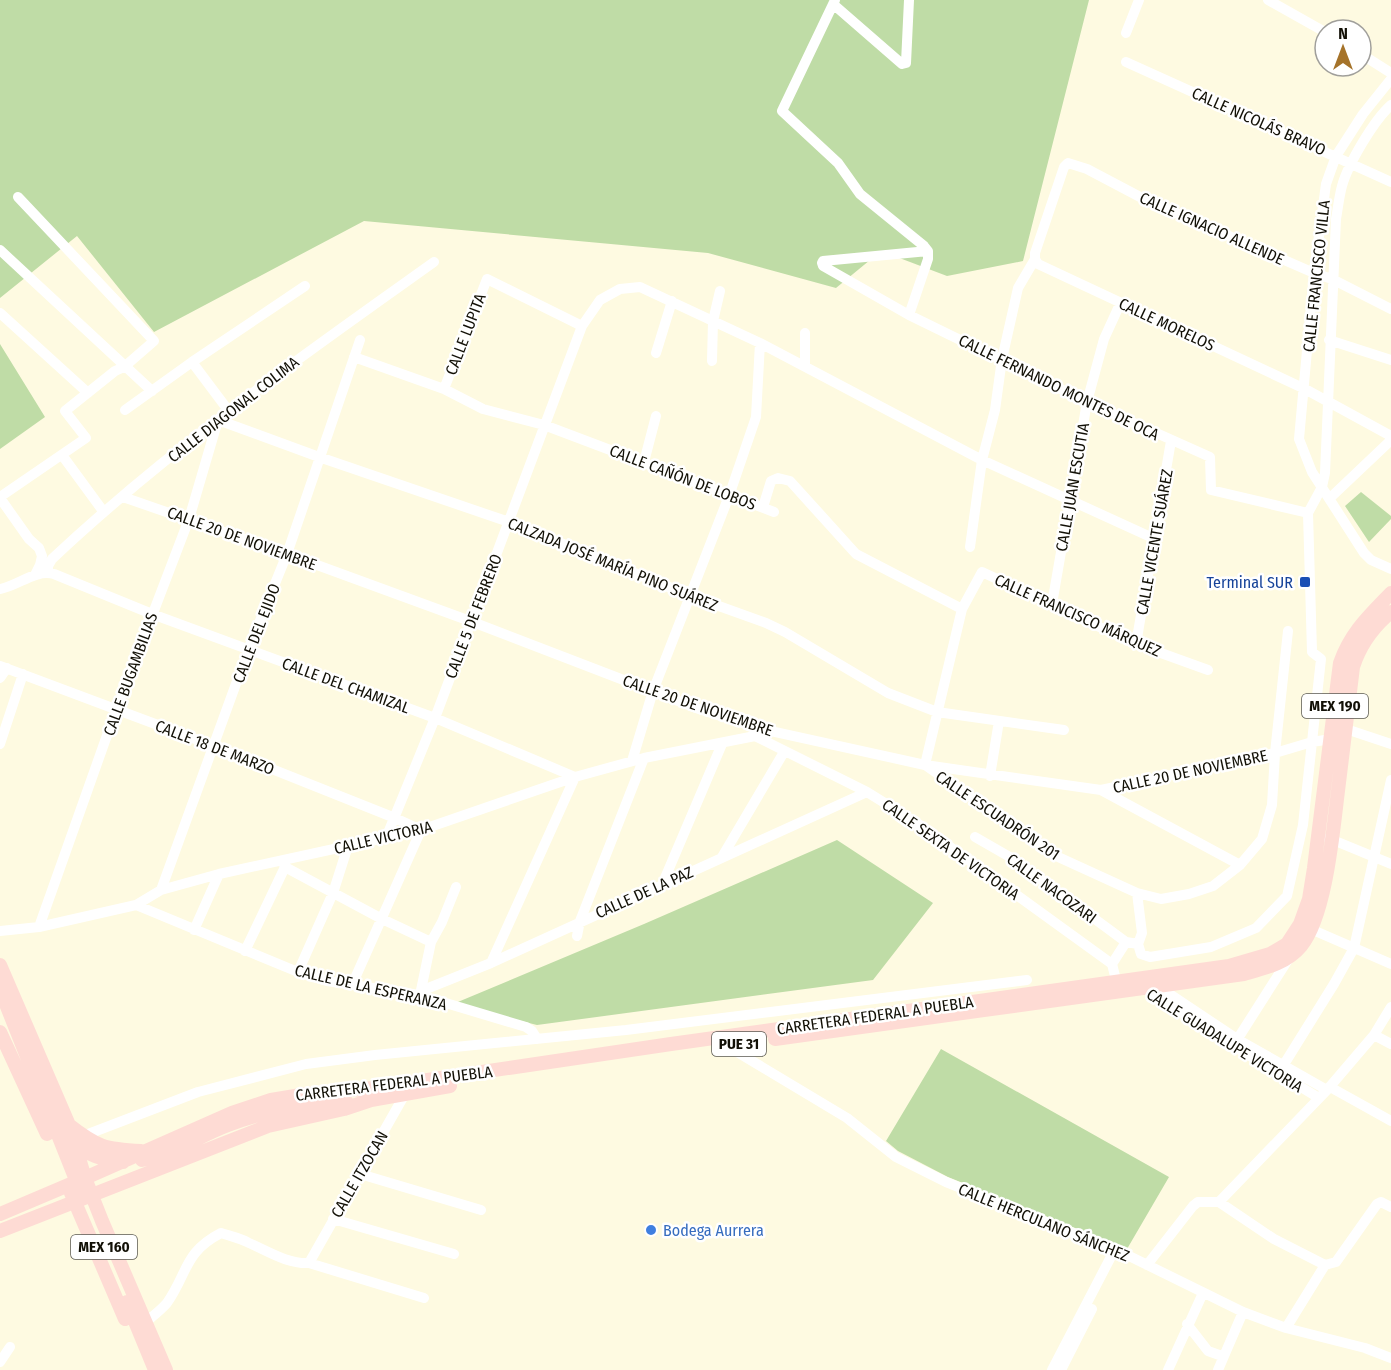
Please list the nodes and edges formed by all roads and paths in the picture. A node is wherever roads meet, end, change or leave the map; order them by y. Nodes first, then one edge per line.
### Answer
1 (909, 0) edge
2 (1139, 0) edge
3 (1268, 0) edge
4 (834, 2) edge
5 (1313, 25) edge
6 (1126, 33) dead end
7 (1126, 62) dead end
8 (1373, 62) edge
9 (1391, 73) edge
10 (1391, 79) edge
11 (1391, 105) edge
12 (1336, 156) junction
13 (1352, 164) junction
14 (1391, 182) edge
15 (18, 197) dead end
16 (0, 250) edge
17 (928, 251) junction
18 (1035, 260) junction
19 (434, 262) dead end
20 (1314, 273) junction
21 (1332, 279) junction
22 (305, 286) dead end
23 (720, 291) dead end
24 (672, 301) junction
25 (1120, 304) junction
26 (1391, 309) edge
27 (0, 313) edge
28 (909, 315) junction
29 (713, 321) junction
30 (5, 324) edge
31 (582, 326) junction
32 (805, 333) dead end
33 (360, 340) dead end
34 (1329, 340) junction
35 (760, 343) junction
36 (656, 353) dead end
37 (354, 357) junction
38 (1002, 359) junction
39 (1391, 360) edge
40 (712, 361) dead end
41 (192, 362) junction
42 (805, 366) junction
43 (124, 367) junction
44 (444, 389) junction
45 (1305, 389) junction
46 (152, 391) junction
47 (88, 393) junction
48 (1326, 400) junction
49 (1087, 402) junction
50 (125, 410) dead end
51 (228, 410) junction
52 (656, 416) dead end
53 (218, 420) junction
54 (544, 425) junction
55 (1391, 438) edge
56 (1171, 441) junction
57 (62, 455) junction
58 (319, 457) junction
59 (982, 460) junction
60 (644, 462) junction
61 (1322, 487) junction
62 (123, 496) junction
63 (729, 496) junction
64 (0, 497) edge
65 (1330, 498) junction
66 (1071, 501) junction
67 (763, 507) junction
68 (103, 511) junction
69 (774, 512) dead end
70 (1308, 513) junction
71 (189, 519) junction
72 (509, 522) junction
73 (1155, 539) junction
74 (970, 547) dead end
75 (287, 554) junction
76 (1391, 569) edge
77 (48, 572) junction
78 (35, 575) junction
79 (0, 589) edge
80 (1391, 594) edge
81 (691, 596) junction
82 (1052, 604) junction
83 (963, 609) junction
84 (1391, 612) edge
85 (152, 614) junction
86 (1381, 619) edge
87 (470, 621) junction
88 (1288, 631) dead end
89 (1136, 644) junction
90 (249, 648) junction
91 (1321, 659) junction
92 (1346, 665) junction
93 (4, 667) edge
94 (1208, 670) dead end
95 (23, 674) junction
96 (0, 678) edge
97 (653, 691) junction
98 (116, 710) junction
99 (937, 712) junction
100 (435, 718) junction
101 (999, 722) junction
102 (1346, 729) junction
103 (1064, 730) dead end
104 (758, 733) junction
105 (1331, 739) junction
106 (1312, 742) junction
107 (0, 744) edge
108 (722, 744) junction
109 (1391, 744) edge
110 (214, 746) junction
111 (784, 752) junction
112 (1275, 753) junction
113 (645, 758) junction
114 (632, 761) junction
115 (925, 765) junction
116 (990, 776) junction
117 (575, 777) junction
118 (1391, 780) edge
119 (1101, 790) junction
120 (867, 792) junction
121 (395, 818) junction
122 (421, 830) junction
123 (975, 837) dead end
124 (1326, 837) junction
125 (386, 838) junction
126 (348, 846) junction
127 (1373, 856) junction
128 (722, 857) junction
129 (284, 864) junction
130 (1391, 864) edge
131 (1240, 865) junction
132 (219, 874) junction
133 (662, 885) junction
134 (456, 887) dead end
135 (160, 890) junction
136 (333, 893) junction
137 (1137, 893) junction
138 (136, 905) junction
139 (382, 919) junction
140 (580, 921) junction
141 (39, 927) junction
142 (1306, 927) junction
143 (194, 930) junction
144 (0, 931) edge
145 (577, 936) dead end
146 (431, 942) junction
147 (1126, 942) junction
148 (1138, 944) junction
149 (1354, 948) junction
150 (245, 951) junction
151 (1291, 955) junction
152 (491, 963) junction
153 (1112, 964) junction
154 (1391, 964) edge
155 (0, 965) edge
156 (298, 972) junction
157 (1174, 979) junction
158 (1027, 980) dead end
159 (1146, 983) junction
160 (352, 985) junction
161 (1118, 986) junction
162 (0, 989) edge
163 (420, 993) junction
164 (1391, 1007) edge
165 (680, 1023) junction
166 (0, 1032) edge
167 (1374, 1035) junction
168 (537, 1040) junction
169 (726, 1041) junction
170 (683, 1042) junction
171 (1235, 1043) junction
172 (1391, 1044) edge
173 (1281, 1070) junction
174 (404, 1089) junction
175 (1325, 1092) junction
176 (371, 1100) junction
177 (1391, 1121) edge
178 (68, 1123) junction
179 (49, 1127) junction
180 (83, 1136) junction
181 (139, 1154) junction
182 (155, 1170) junction
183 (360, 1174) junction
184 (140, 1176) junction
185 (86, 1178) junction
186 (68, 1185) junction
187 (92, 1195) junction
188 (75, 1202) junction
189 (1219, 1202) junction
190 (1391, 1207) edge
191 (481, 1210) dead end
192 (0, 1214) edge
193 (333, 1219) junction
194 (102, 1221) junction
195 (85, 1228) junction
196 (0, 1231) edge
197 (1118, 1251) junction
198 (454, 1254) dead end
199 (309, 1263) junction
200 (1147, 1265) junction
201 (1325, 1265) junction
202 (1203, 1293) junction
203 (424, 1298) dead end
204 (1243, 1312) junction
205 (146, 1323) junction
206 (1187, 1324) junction
207 (1286, 1328) junction
208 (9, 1347) dead end
209 (1222, 1356) junction
210 (1391, 1358) edge
211 (0, 1362) edge
212 (156, 1370) edge
213 (1052, 1370) edge
214 (1061, 1370) edge
215 (1168, 1370) edge
216 (1218, 1370) edge

1 - 4 street
2 - 6 street
3 - 5 street
4 - 17 street
7 - 12 street, CALLE NICOLÁS BRAVO
8 - 9 street
10 - 12 street, CALLE FRANCISCO VILLA
11 - 13 street, CALLE FRANCISCO VILLA
12 - 13 street, CALLE NICOLÁS BRAVO
12 - 20 street, CALLE FRANCISCO VILLA
13 - 14 street, CALLE NICOLÁS BRAVO
13 - 21 street, CALLE FRANCISCO VILLA
15 - 43 street
16 - 43 street
17 - 28 street
17 - 28 street, CALLE FERNANDO MONTES DE OCA
18 - 20 street, CALLE IGNACIO ALLENDE
18 - 25 street, CALLE MORELOS
18 - 38 street
19 - 51 street, CALLE DIAGONAL COLIMA
20 - 21 street, CALLE IGNACIO ALLENDE
20 - 45 street, CALLE FRANCISCO VILLA
21 - 26 street, CALLE IGNACIO ALLENDE
21 - 34 street, CALLE FRANCISCO VILLA
22 - 41 street
23 - 29 street
24 - 29 street, CALLE 5 DE FEBRERO
24 - 31 street, CALLE 5 DE FEBRERO
24 - 36 street
25 - 45 street, CALLE MORELOS
25 - 49 street, CALLE JUAN ESCUTIA
27 - 30 street
28 - 38 street, CALLE FERNANDO MONTES DE OCA
29 - 35 street, CALLE 5 DE FEBRERO
29 - 40 street
30 - 47 street
31 - 44 street, CALLE LUPITA
31 - 54 street, CALLE 5 DE FEBRERO
32 - 42 street
33 - 37 street, CALLE DEL EJIDO
34 - 39 street
34 - 48 street, CALLE FRANCISCO VILLA
35 - 42 street, CALLE 5 DE FEBRERO
35 - 63 street
37 - 44 street, CALLE CAÑÓN DE LOBOS
37 - 58 street, CALLE DEL EJIDO
38 - 49 street, CALLE FERNANDO MONTES DE OCA
38 - 59 street
41 - 46 street
41 - 51 street
42 - 59 street, CALLE 5 DE FEBRERO
43 - 46 street
43 - 47 street
44 - 54 street, CALLE CAÑÓN DE LOBOS
45 - 48 street, CALLE MORELOS
45 - 61 street, CALLE FRANCISCO VILLA
46 - 50 street
47 - 57 street
48 - 55 street, CALLE MORELOS
48 - 61 street, CALLE FRANCISCO VILLA
49 - 56 street, CALLE FERNANDO MONTES DE OCA
49 - 66 street, CALLE JUAN ESCUTIA
51 - 53 street, CALLE DIAGONAL COLIMA
52 - 60 street
53 - 58 street, CALZADA JOSÉ MARÍA PINO SUÁREZ
53 - 62 street, CALLE DIAGONAL COLIMA
53 - 71 street, CALLE BUGAMBILIAS
54 - 60 street, CALLE CAÑÓN DE LOBOS
54 - 72 street, CALLE 5 DE FEBRERO
55 - 65 street
56 - 70 street, CALLE FERNANDO MONTES DE OCA
56 - 73 street, CALLE VICENTE SUÁREZ
57 - 64 street
57 - 68 street
58 - 72 street, CALZADA JOSÉ MARÍA PINO SUÁREZ
58 - 75 street, CALLE DEL EJIDO
59 - 66 street, CALLE 5 DE FEBRERO
59 - 74 street
60 - 63 street, CALLE CAÑÓN DE LOBOS
61 - 65 street, CALLE FRANCISCO VILLA
61 - 70 street
62 - 68 street, CALLE DIAGONAL COLIMA
62 - 71 street, CALLE 20 DE NOVIEMBRE
63 - 67 street, CALLE CAÑÓN DE LOBOS
63 - 81 street
64 - 78 street
65 - 76 street, CALLE FRANCISCO VILLA
66 - 73 street, CALLE 5 DE FEBRERO
66 - 82 street, CALLE JUAN ESCUTIA
67 - 69 street
67 - 83 street, CALLE CAÑÓN DE LOBOS
68 - 77 street, CALLE DIAGONAL COLIMA
70 - 91 street
71 - 75 street, CALLE 20 DE NOVIEMBRE
71 - 85 street, CALLE BUGAMBILIAS
72 - 81 street, CALZADA JOSÉ MARÍA PINO SUÁREZ
72 - 87 street, CALLE 5 DE FEBRERO
73 - 89 street, CALLE VICENTE SUÁREZ
75 - 87 street, CALLE 20 DE NOVIEMBRE
75 - 90 street, CALLE DEL EJIDO
77 - 78 street
77 - 85 street, CALLE DEL CHAMIZAL
78 - 79 street
80 - 86 main road, CARRETERA FEDERAL A PUEBLA / MEX 190
81 - 97 street
81 - 99 street, CALZADA JOSÉ MARÍA PINO SUÁREZ
82 - 83 street, CALLE FRANCISCO MÁRQUEZ
82 - 89 street, CALLE FRANCISCO MÁRQUEZ
83 - 99 street
84 - 86 main road, CARRETERA FEDERAL A PUEBLA / MEX 190
85 - 90 street, CALLE DEL CHAMIZAL
85 - 98 street, CALLE BUGAMBILIAS
86 - 92 main road, CARRETERA FEDERAL A PUEBLA / MEX 190
87 - 97 street, CALLE 20 DE NOVIEMBRE
87 - 100 street, CALLE 5 DE FEBRERO
88 - 112 street, CALLE ESCUADRÓN 201
89 - 94 street, CALLE FRANCISCO MÁRQUEZ
90 - 100 street, CALLE DEL CHAMIZAL
90 - 110 street, CALLE DEL EJIDO
91 - 92 street
91 - 106 street
92 - 102 main road, CARRETERA FEDERAL A PUEBLA / MEX 190
92 - 105 main road, CARRETERA FEDERAL A PUEBLA / MEX 190
93 - 95 street, CALLE 18 DE MARZO
93 - 96 street
95 - 98 street, CALLE 18 DE MARZO
95 - 107 street
97 - 104 street, CALLE 20 DE NOVIEMBRE
97 - 114 street
98 - 110 street, CALLE 18 DE MARZO
98 - 141 street, CALLE BUGAMBILIAS
99 - 101 street, CALZADA JOSÉ MARÍA PINO SUÁREZ
99 - 115 street
100 - 117 street, CALLE DEL CHAMIZAL
100 - 121 street, CALLE 5 DE FEBRERO
101 - 103 street, CALZADA JOSÉ MARÍA PINO SUÁREZ
101 - 116 street
102 - 109 street
102 - 124 main road, CARRETERA FEDERAL A PUEBLA / MEX 190
104 - 108 street, CALLE VICTORIA
104 - 111 street, CALLE SEXTA DE VICTORIA
104 - 115 street, CALLE 20 DE NOVIEMBRE
105 - 106 street, CALLE 20 DE NOVIEMBRE
105 - 124 main road, CARRETERA FEDERAL A PUEBLA / MEX 190
106 - 112 street, CALLE 20 DE NOVIEMBRE
106 - 148 street
108 - 113 street, CALLE VICTORIA
108 - 133 street
110 - 121 street, CALLE 18 DE MARZO
110 - 135 street, CALLE DEL EJIDO
111 - 120 street, CALLE SEXTA DE VICTORIA
111 - 128 street
112 - 119 street, CALLE 20 DE NOVIEMBRE
112 - 131 street, CALLE ESCUADRÓN 201
113 - 114 street, CALLE VICTORIA
113 - 140 street
114 - 117 street, CALLE VICTORIA
115 - 116 street, CALLE 20 DE NOVIEMBRE
115 - 137 street, CALLE ESCUADRÓN 201
116 - 119 street, CALLE 20 DE NOVIEMBRE
117 - 122 street, CALLE VICTORIA
117 - 152 street
118 - 127 street
119 - 131 street
120 - 128 street, CALLE DE LA PAZ
120 - 153 street, CALLE SEXTA DE VICTORIA
121 - 122 street, CALLE 18 DE MARZO
121 - 125 street, CALLE 5 DE FEBRERO
122 - 125 street, CALLE VICTORIA
122 - 139 street
123 - 147 street, CALLE NACOZARI
124 - 127 street
124 - 142 main road, CARRETERA FEDERAL A PUEBLA / PUE 31
125 - 126 street, CALLE VICTORIA
126 - 129 street, CALLE VICTORIA
126 - 136 street
127 - 130 street
127 - 149 street
128 - 133 street, CALLE DE LA PAZ
129 - 132 street, CALLE VICTORIA
129 - 136 street
129 - 150 street
131 - 137 street, CALLE ESCUADRÓN 201
132 - 135 street, CALLE VICTORIA
132 - 143 street
133 - 140 street, CALLE DE LA PAZ
134 - 146 street
135 - 138 street, CALLE VICTORIA
136 - 139 street
136 - 156 street
137 - 148 street
138 - 141 street, CALLE VICTORIA
138 - 143 street, CALLE DE LA ESPERANZA
139 - 146 street
139 - 160 street
140 - 145 street
140 - 152 street, CALLE DE LA PAZ
141 - 144 street, CALLE VICTORIA
142 - 149 street
142 - 151 main road, CARRETERA FEDERAL A PUEBLA / PUE 31
142 - 157 main road, CARRETERA FEDERAL A PUEBLA / PUE 31
143 - 150 street, CALLE DE LA ESPERANZA
146 - 163 street
147 - 148 street
147 - 153 street
149 - 154 street
149 - 173 street
150 - 156 street, CALLE DE LA ESPERANZA
151 - 157 main road, CARRETERA FEDERAL A PUEBLA / PUE 31
151 - 171 street
152 - 163 street, CALLE DE LA PAZ
153 - 161 street
155 - 178 main road, MEX 160
156 - 160 street, CALLE DE LA ESPERANZA
157 - 159 main road, CARRETERA FEDERAL A PUEBLA / PUE 31
158 - 165 street
159 - 161 main road, CARRETERA FEDERAL A PUEBLA / PUE 31
159 - 171 street, CALLE GUADALUPE VICTORIA
160 - 163 street, CALLE DE LA ESPERANZA
161 - 169 main road, CARRETERA FEDERAL A PUEBLA / PUE 31
162 - 179 main road, MEX 160
163 - 168 street, CALLE DE LA ESPERANZA
164 - 167 street
165 - 168 street
165 - 170 street
166 - 179 main road
167 - 172 street
167 - 175 street
168 - 180 street
169 - 170 main road, CARRETERA FEDERAL A PUEBLA / PUE 31
169 - 174 main road, CARRETERA FEDERAL A PUEBLA / PUE 31
169 - 197 street, CALLE HERCULANO SÁNCHEZ
170 - 174 main road, CARRETERA FEDERAL A PUEBLA / PUE 31
171 - 173 street, CALLE GUADALUPE VICTORIA
173 - 175 street, CALLE GUADALUPE VICTORIA
174 - 176 main road, CARRETERA FEDERAL A PUEBLA / PUE 31
174 - 181 main road, CARRETERA FEDERAL A PUEBLA / PUE 31
174 - 183 street, CALLE ITZOCAN
175 - 177 street, CALLE GUADALUPE VICTORIA
175 - 189 street
176 - 179 main road
176 - 182 main road, CARRETERA FEDERAL A PUEBLA / PUE 31
178 - 179 main road
178 - 180 main road
178 - 185 main road, MEX 160
179 - 186 main road
179 - 212 main road, MEX 160
180 - 181 main road
181 - 182 main road
181 - 184 main road
181 - 185 main road, CARRETERA FEDERAL A PUEBLA / PUE 31
182 - 184 main road, CARRETERA FEDERAL A PUEBLA / PUE 31
183 - 191 street
183 - 193 street, CALLE ITZOCAN
184 - 187 main road, CARRETERA FEDERAL A PUEBLA / PUE 31
185 - 186 main road, CARRETERA FEDERAL A PUEBLA / PUE 31
185 - 187 main road, MEX 160
186 - 188 main road
186 - 192 main road, CARRETERA FEDERAL A PUEBLA / PUE 31
187 - 188 main road, CARRETERA FEDERAL A PUEBLA / PUE 31
187 - 194 main road, MEX 160
188 - 195 main road
188 - 196 main road, CARRETERA FEDERAL A PUEBLA / PUE 31
189 - 200 street
189 - 201 street
190 - 201 street
193 - 198 street
193 - 199 street, CALLE ITZOCAN
194 - 195 main road
194 - 205 main road, MEX 160
195 - 212 main road
197 - 200 street, CALLE HERCULANO SÁNCHEZ
197 - 213 street
197 - 214 street
199 - 203 street
199 - 205 street
200 - 202 street, CALLE HERCULANO SÁNCHEZ
201 - 207 street
202 - 204 street, CALLE HERCULANO SÁNCHEZ
202 - 206 street
204 - 207 street, CALLE HERCULANO SÁNCHEZ
204 - 209 street
205 - 212 main road, MEX 160
206 - 209 street
206 - 215 street
207 - 210 street, CALLE HERCULANO SÁNCHEZ
208 - 211 street
209 - 216 street

